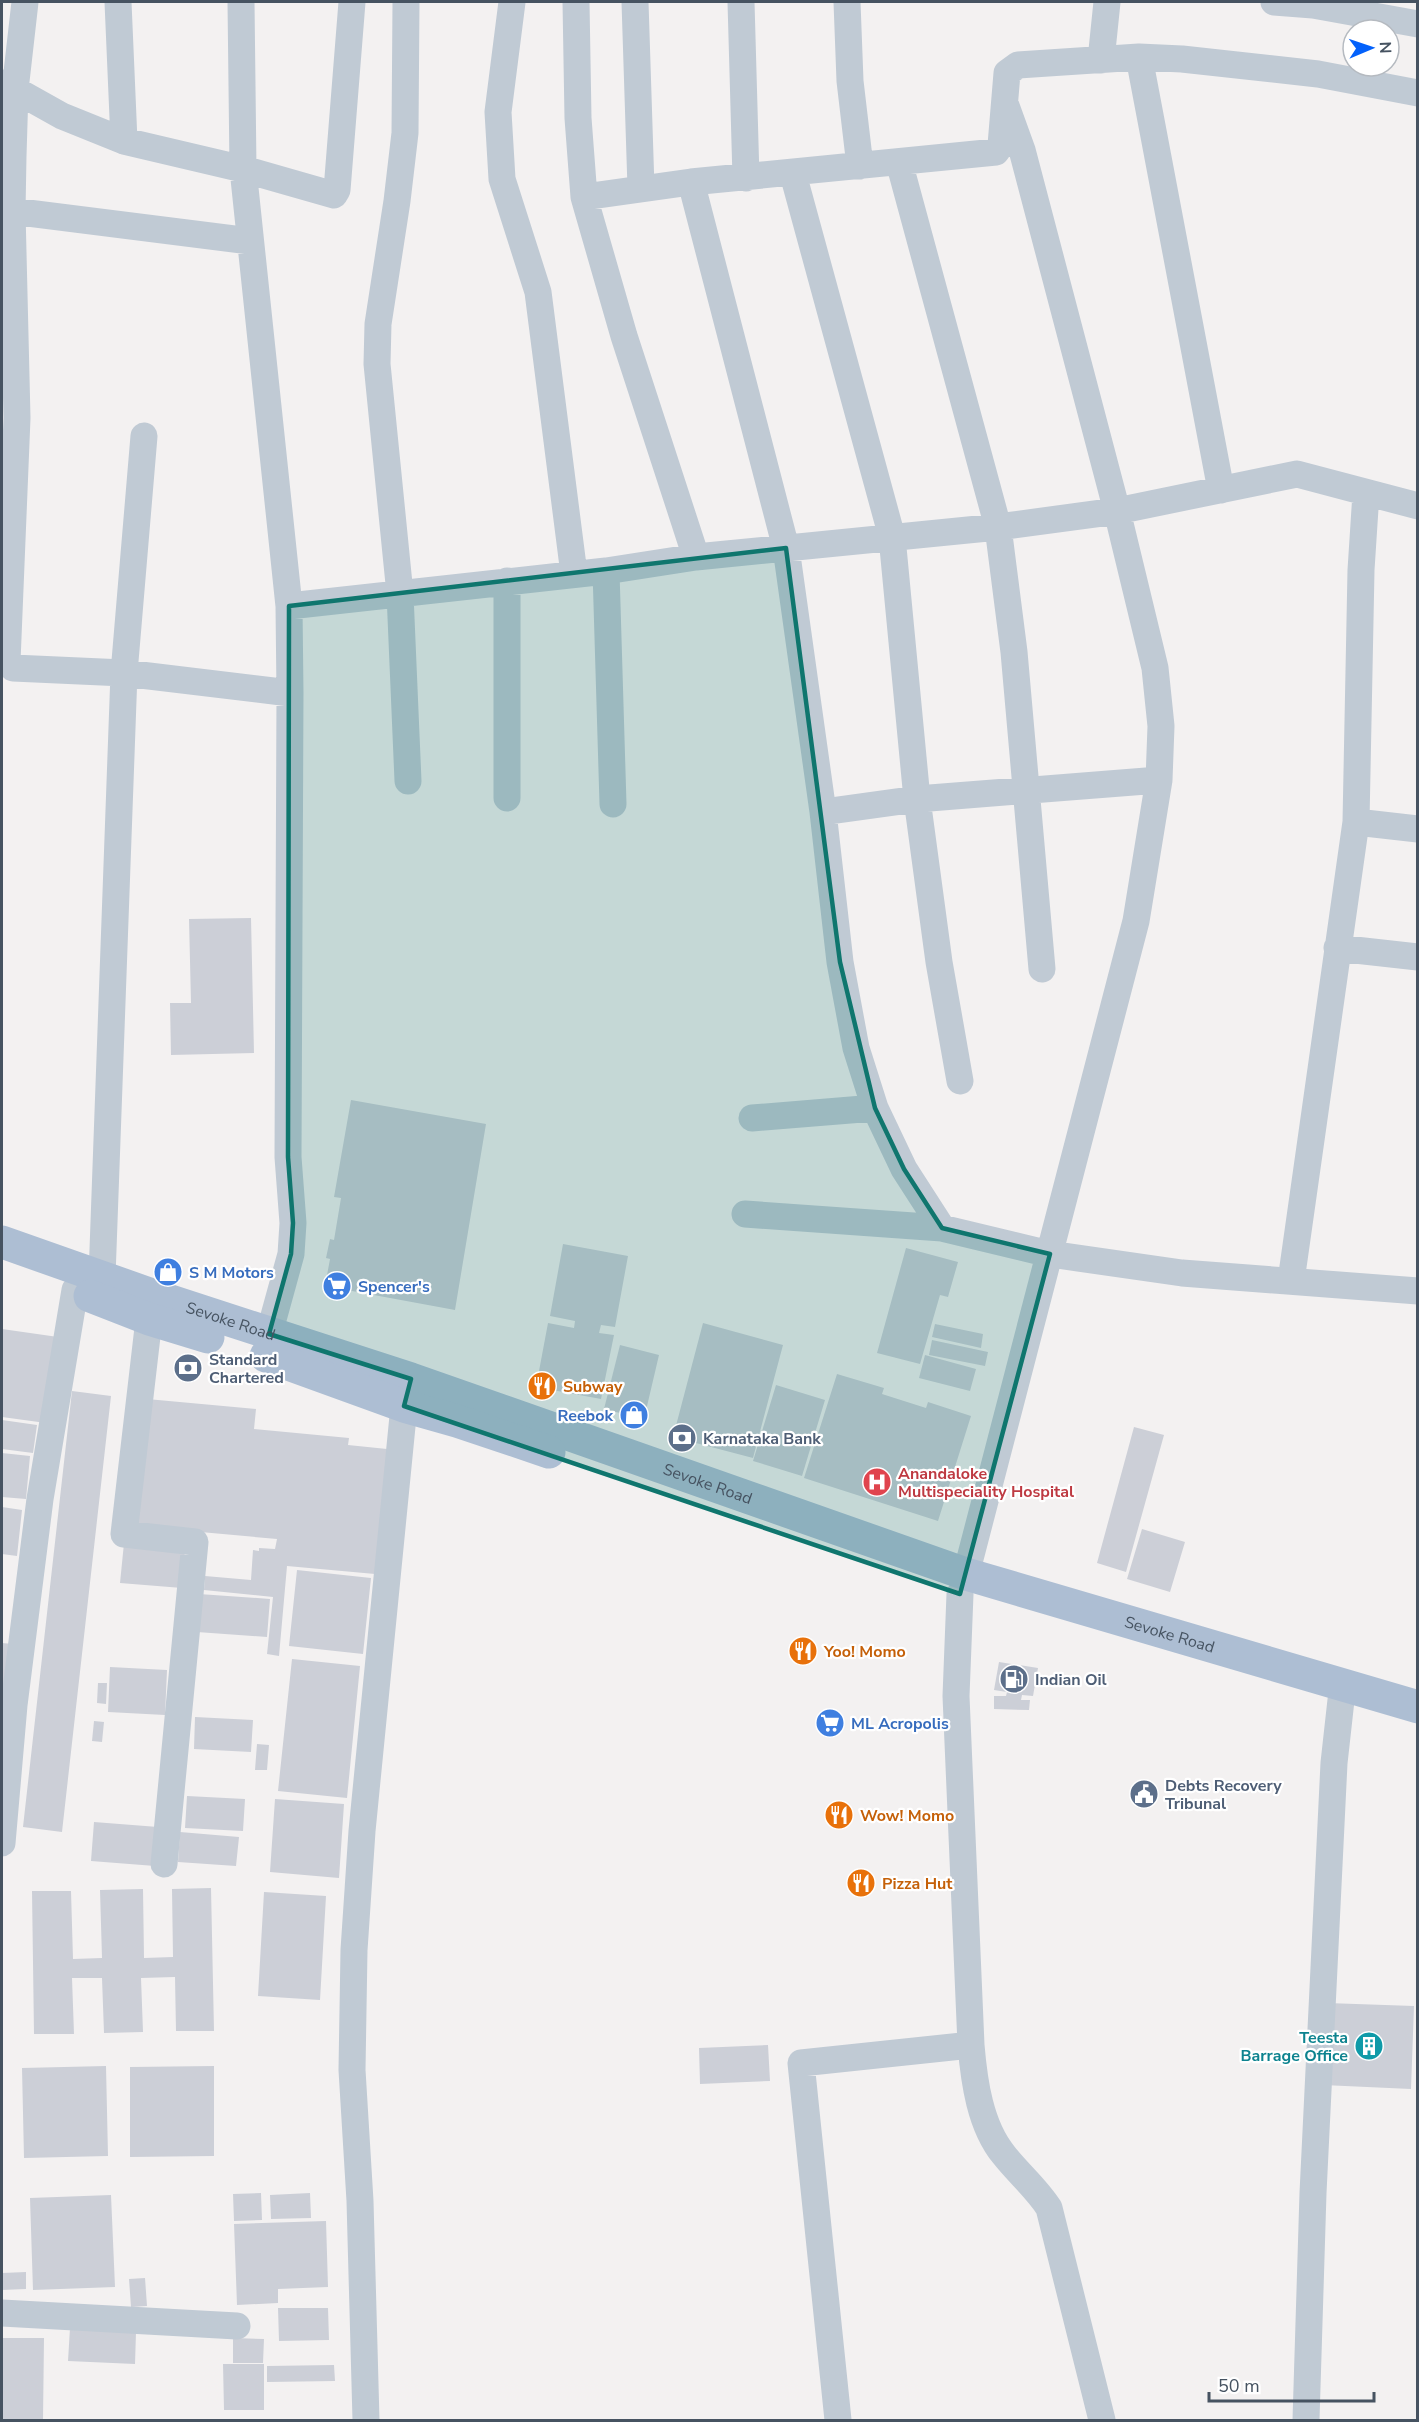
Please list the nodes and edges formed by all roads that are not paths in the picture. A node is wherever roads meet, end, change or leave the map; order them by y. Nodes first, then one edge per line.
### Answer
1 (25, 2) edge
2 (118, 2) edge
3 (241, 2) edge
4 (352, 2) edge
5 (406, 2) edge
6 (512, 2) edge
7 (576, 2) edge
8 (635, 2) edge
9 (741, 2) edge
10 (847, 2) edge
11 (1107, 2) edge
12 (1274, 2) edge
13 (1418, 24) edge
14 (1139, 57) junction
15 (1101, 60) junction
16 (8, 86) edge
17 (1418, 93) edge
18 (1005, 103) junction
19 (124, 141) junction
20 (899, 162) junction
21 (860, 166) junction
22 (243, 169) junction
23 (793, 174) junction
24 (746, 178) junction
25 (691, 182) junction
26 (641, 188) junction
27 (584, 197) junction
28 (12, 211) junction
29 (250, 241) junction
30 (144, 436) dead end
31 (1221, 490) junction
32 (1366, 493) junction
33 (1418, 506) edge
34 (1117, 511) junction
35 (998, 527) junction
36 (892, 537) junction
37 (786, 548) junction
38 (696, 557) junction
39 (606, 571) junction
40 (574, 574) junction
41 (507, 581) junction
42 (399, 594) junction
43 (289, 606) junction
44 (124, 673) junction
45 (290, 693) junction
46 (1159, 780) junction
47 (408, 781) dead end
48 (1026, 790) junction
49 (507, 798) dead end
50 (917, 799) junction
51 (613, 804) dead end
52 (823, 812) junction
53 (1356, 822) junction
54 (1418, 829) edge
55 (1337, 948) junction
56 (1418, 957) edge
57 (1042, 969) dead end
58 (960, 1082) dead end
59 (874, 1108) junction
60 (752, 1118) dead end
61 (745, 1214) dead end
62 (942, 1228) junction
63 (2, 1242) edge
64 (1050, 1254) junction
65 (2, 1266) edge
66 (1291, 1281) junction
67 (88, 1284) junction
68 (1418, 1291) edge
69 (148, 1319) junction
70 (269, 1334) junction
71 (408, 1393) junction
72 (963, 1584) junction
73 (1341, 1700) junction
74 (1418, 1707) edge
75 (1418, 1726) edge
76 (2, 1843) edge
77 (164, 1864) dead end
78 (971, 2044) junction
79 (2, 2313) edge
80 (237, 2326) dead end
81 (366, 2421) edge
82 (838, 2421) edge
83 (1102, 2421) edge
84 (1306, 2421) edge

1 - 16 street
2 - 19 street
3 - 22 street
4 - 22 street
5 - 42 street
6 - 40 street
7 - 27 street
8 - 26 street
9 - 24 street
10 - 21 street
11 - 15 street
12 - 13 street
14 - 15 street
14 - 17 street
14 - 31 street
15 - 18 street
16 - 19 street
16 - 28 street
18 - 20 street
18 - 34 street
19 - 22 street
20 - 21 street
20 - 35 street
21 - 23 street
22 - 29 street
23 - 24 street
23 - 36 street
24 - 25 street
25 - 26 street
25 - 37 street
26 - 27 street
27 - 38 street
28 - 29 street
28 - 44 street
29 - 43 street
30 - 44 street
31 - 32 street
31 - 34 street
32 - 33 street
32 - 53 street
34 - 35 street
34 - 46 street
35 - 36 street
35 - 48 street
36 - 37 street
36 - 50 street
37 - 38 street
37 - 52 street
38 - 39 street
39 - 40 street
39 - 51 street
40 - 41 street
41 - 42 street
41 - 49 street
42 - 43 street
42 - 47 street
43 - 45 street
44 - 45 street
44 - 67 street
45 - 70 street
46 - 48 street
46 - 64 street
48 - 50 street
48 - 57 street
50 - 52 street
50 - 58 street
52 - 59 street
53 - 54 street
53 - 55 street
55 - 56 street
55 - 66 street
59 - 60 street
59 - 62 street
61 - 62 street
62 - 64 street
63 - 67 main road, Sevoke Road
64 - 66 street
64 - 72 street
65 - 67 main road, Sevoke Road
66 - 68 street
67 - 69 main road, Sevoke Road
67 - 70 main road, Sevoke Road
67 - 76 street
69 - 71 main road, Sevoke Road
69 - 77 street
70 - 71 main road, Sevoke Road
71 - 72 main road, Sevoke Road
71 - 81 street
72 - 73 main road, Sevoke Road
72 - 74 main road, Sevoke Road
72 - 78 street
73 - 75 main road, Sevoke Road
73 - 84 street
78 - 82 street
78 - 83 street
79 - 80 street

